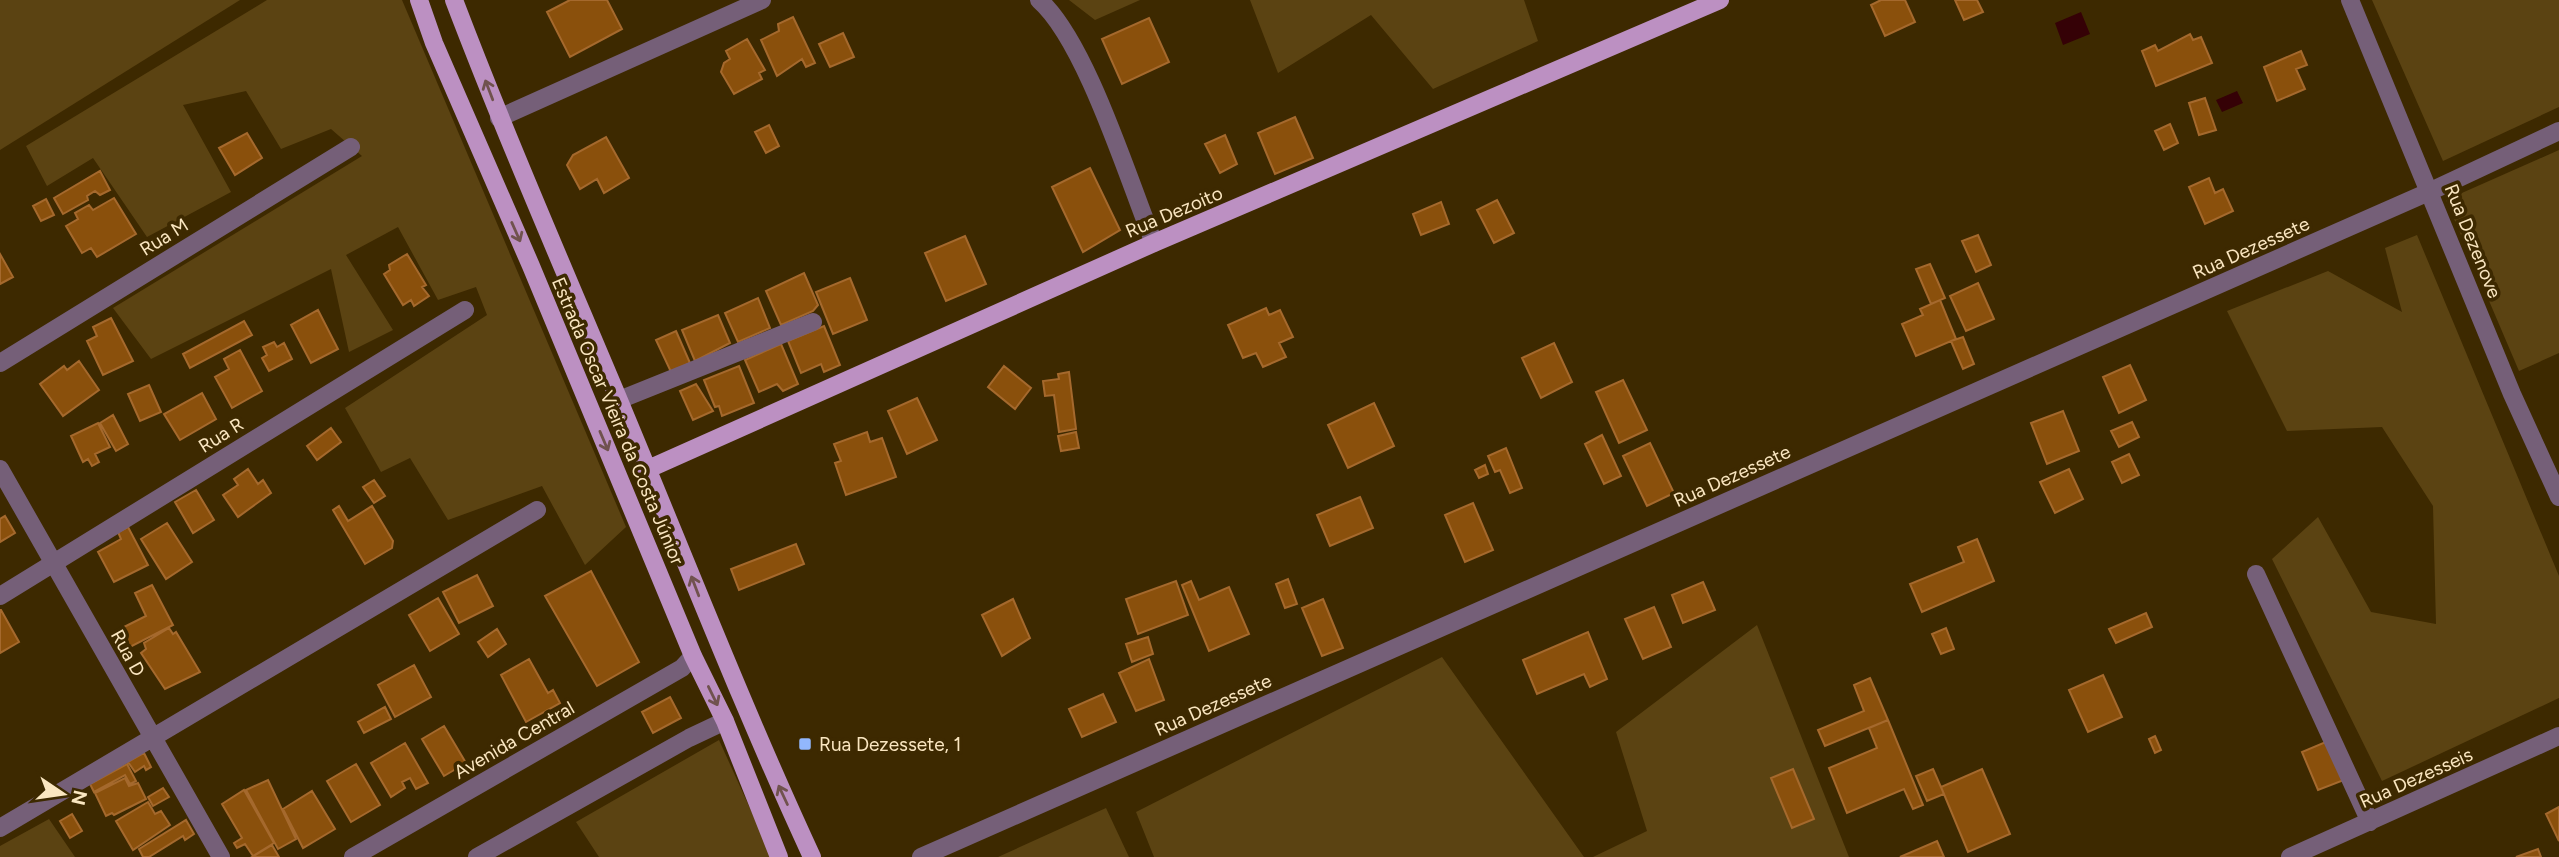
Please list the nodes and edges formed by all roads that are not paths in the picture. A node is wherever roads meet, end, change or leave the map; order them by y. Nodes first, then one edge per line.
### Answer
1 (419, 0) edge
2 (454, 0) edge
3 (762, 0) edge
4 (1039, 0) edge
5 (1720, 0) edge
6 (2350, 0) edge
7 (499, 118) junction
8 (2559, 131) edge
9 (351, 147) dead end
10 (2431, 191) junction
11 (1154, 243) junction
12 (465, 310) dead end
13 (813, 322) dead end
14 (0, 363) edge
15 (619, 400) junction
16 (0, 469) edge
17 (646, 470) junction
18 (2559, 497) edge
19 (537, 510) dead end
20 (55, 565) junction
21 (2256, 574) dead end
22 (0, 596) edge
23 (693, 656) junction
24 (725, 721) junction
25 (2559, 736) edge
26 (152, 740) junction
27 (2371, 822) junction
28 (0, 828) edge
29 (221, 857) edge
30 (353, 857) edge
31 (477, 857) edge
32 (779, 857) edge
33 (812, 857) edge
34 (921, 857) edge
35 (2290, 857) edge

1 -> 23 main road, Estrada Oscar Vieira da Costa Júnior
7 -> 2 main road, Estrada Oscar Vieira da Costa Júnior
3 - 7 street
4 - 11 street
5 - 11 main road, Rua Dezoito
6 - 10 street, Rua Dezenove
7 - 15 main road, Estrada Oscar Vieira da Costa Júnior
8 - 10 street, Rua Dezessete
9 - 14 street, Rua M
10 - 18 street, Rua Dezenove
10 - 34 street, Rua Dezessete
11 - 17 main road, Rua Dezoito
12 - 20 street, Rua R
13 - 15 street
15 - 17 main road, Estrada Oscar Vieira da Costa Júnior
16 - 20 street, Rua D
33 -> 17 main road, Estrada Oscar Vieira da Costa Júnior
19 - 26 street
20 - 22 street, Rua R
20 - 26 street, Rua D
21 - 27 street
23 -> 24 main road, Estrada Oscar Vieira da Costa Júnior
23 - 30 street, Avenida Central
24 - 31 street
24 - 32 main road, Estrada Oscar Vieira da Costa Júnior
25 - 27 street, Rua Dezesseis
26 - 28 street
26 - 29 street, Rua D
27 - 35 street, Rua Dezesseis

